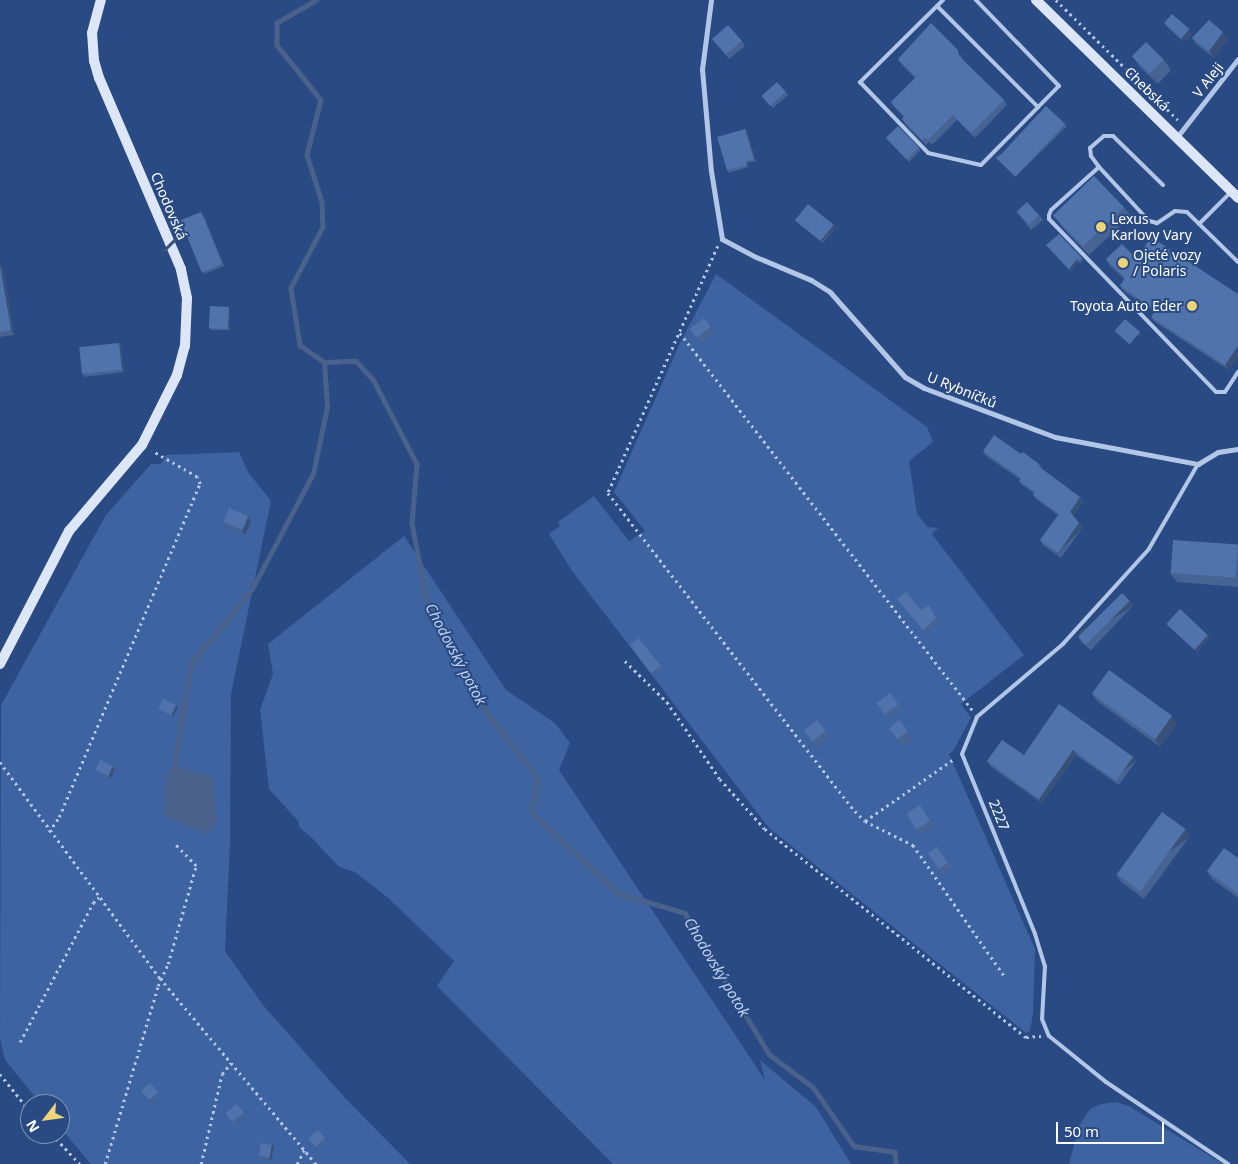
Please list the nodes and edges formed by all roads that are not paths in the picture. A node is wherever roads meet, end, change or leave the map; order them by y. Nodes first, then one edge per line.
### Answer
1 (101, 0) edge
2 (711, 0) edge
3 (943, 0) edge
4 (976, 0) edge
5 (1036, 0) edge
6 (937, 6) junction
7 (1238, 59) edge
8 (1038, 107) junction
9 (1177, 138) junction
10 (1099, 167) junction
11 (1164, 185) dead end
12 (1235, 195) edge
13 (1199, 224) junction
14 (1238, 262) edge
15 (1238, 372) edge
16 (1238, 449) edge
17 (1198, 464) junction
18 (0, 664) edge
19 (1228, 1164) edge

1 - 18 street, Chodovská
2 - 17 street, U Rybníčků
3 - 6 lane
4 - 8 lane
5 - 9 street, Chebská
6 - 8 lane
6 - 8 lane
7 - 9 street, V Aleji
9 - 12 street, Chebská
10 - 11 lane
10 - 13 lane
10 - 15 lane
12 - 13 lane
13 - 14 lane
16 - 17 street
17 - 19 lane, 2227

